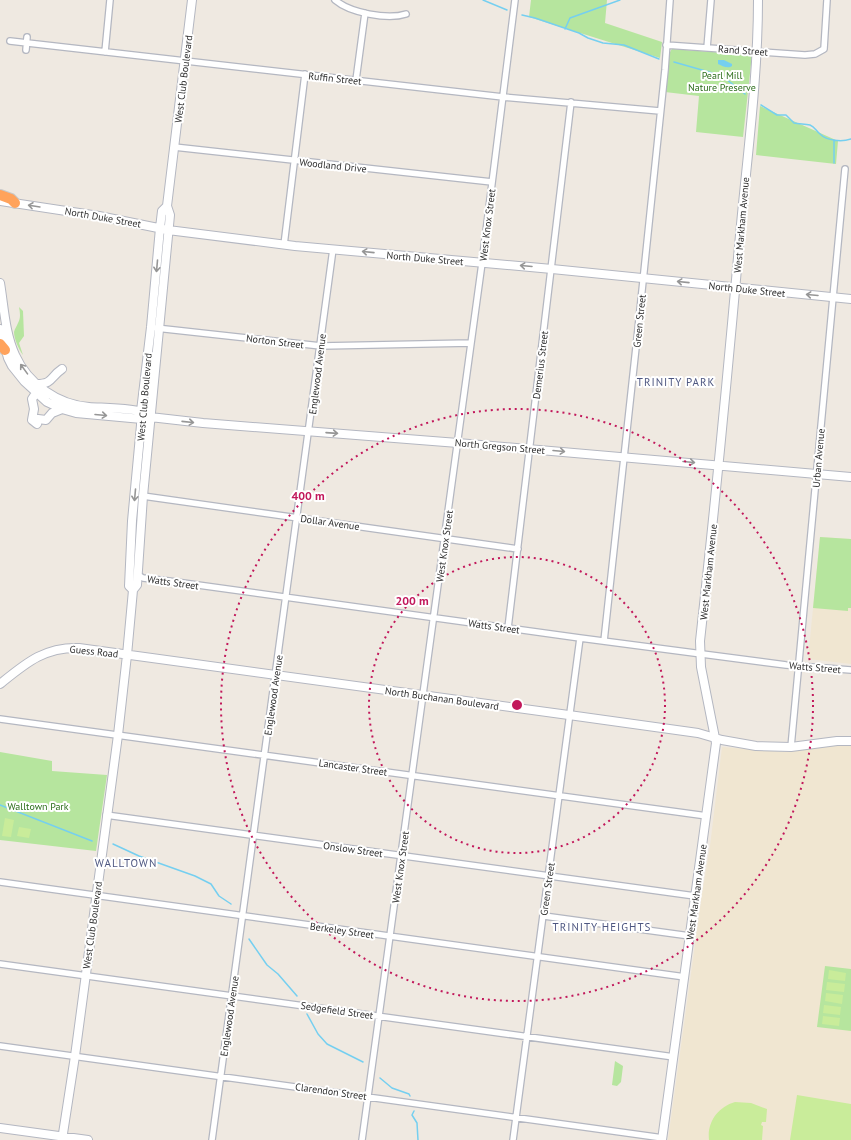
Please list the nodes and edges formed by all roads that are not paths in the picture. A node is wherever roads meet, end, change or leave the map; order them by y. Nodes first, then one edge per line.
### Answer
1 (110, 0) edge
2 (192, 0) edge
3 (335, 0) edge
4 (515, 0) edge
5 (670, 0) edge
6 (711, 0) edge
7 (758, 0) edge
8 (827, 0) edge
9 (365, 13) junction
10 (406, 14) dead end
11 (27, 40) junction
12 (10, 41) dead end
13 (666, 45) junction
14 (707, 48) junction
15 (26, 50) dead end
16 (757, 51) junction
17 (105, 52) junction
18 (185, 61) junction
19 (305, 74) junction
20 (356, 80) junction
21 (503, 97) junction
22 (571, 102) junction
23 (660, 111) junction
24 (174, 147) junction
25 (294, 160) junction
26 (845, 169) dead end
27 (492, 182) junction
28 (0, 195) edge
29 (0, 201) edge
30 (15, 203) junction
31 (164, 229) junction
32 (284, 245) junction
33 (334, 249) junction
34 (482, 263) junction
35 (552, 269) junction
36 (643, 278) junction
37 (0, 283) edge
38 (735, 288) junction
39 (832, 297) junction
40 (851, 299) edge
41 (154, 327) junction
42 (0, 329) edge
43 (470, 344) junction
44 (321, 346) junction
45 (3, 347) edge
46 (62, 369) dead end
47 (36, 388) junction
48 (62, 409) junction
49 (144, 416) junction
50 (310, 431) junction
51 (458, 443) junction
52 (530, 449) junction
53 (625, 457) junction
54 (719, 465) junction
55 (816, 474) junction
56 (851, 477) edge
57 (143, 496) junction
58 (298, 518) junction
59 (445, 538) junction
60 (518, 549) junction
61 (130, 555) junction
62 (138, 575) junction
63 (133, 590) junction
64 (286, 597) junction
65 (434, 618) junction
66 (508, 628) junction
67 (580, 638) junction
68 (604, 641) junction
69 (700, 654) junction
70 (128, 655) junction
71 (798, 666) junction
72 (851, 670) edge
73 (275, 676) junction
74 (0, 684) edge
75 (423, 696) junction
76 (570, 715) junction
77 (0, 719) edge
78 (118, 735) junction
79 (716, 738) junction
80 (851, 741) edge
81 (792, 747) junction
82 (265, 755) junction
83 (412, 775) junction
84 (560, 795) junction
85 (106, 815) junction
86 (707, 816) junction
87 (254, 835) junction
88 (401, 856) junction
89 (549, 876) junction
90 (0, 882) edge
91 (96, 895) junction
92 (695, 896) junction
93 (243, 916) junction
94 (544, 916) junction
95 (390, 936) junction
96 (690, 936) junction
97 (538, 956) junction
98 (0, 964) edge
99 (85, 975) junction
100 (684, 976) junction
101 (232, 996) junction
102 (379, 1016) junction
103 (527, 1036) junction
104 (0, 1046) edge
105 (75, 1056) junction
106 (674, 1056) junction
107 (221, 1076) junction
108 (368, 1096) junction
109 (516, 1117) junction
110 (0, 1128) edge
111 (62, 1138) edge
112 (662, 1139) edge
113 (88, 1140) edge
114 (212, 1140) edge
115 (362, 1140) edge
116 (513, 1140) edge

1 - 17 street
2 - 18 main road, West Club Boulevard
3 - 9 street
4 - 21 street, West Knox Street
5 - 13 street, Green Street
6 - 14 street
7 - 16 main road, West Markham Avenue
8 - 16 street, Rand Street
9 - 10 street
9 - 20 street
11 - 12 street, Ruffin Street
11 - 15 street
11 - 17 street, Ruffin Street
13 - 14 street, Rand Street
13 - 23 street, Green Street
14 - 16 street, Rand Street
16 - 38 main road, West Markham Avenue
17 - 18 street, Ruffin Street
18 - 19 street, Ruffin Street
18 - 24 main road, West Club Boulevard
19 - 20 street, Ruffin Street
19 - 25 street
20 - 21 street, Ruffin Street
21 - 22 street, Ruffin Street
21 - 27 street, West Knox Street
22 - 23 street, Ruffin Street
22 - 35 street, Demerius Street
23 - 36 street, Green Street
24 - 25 street, Woodland Drive
24 - 31 main road, West Club Boulevard
25 - 27 street, Woodland Drive
25 - 32 street
26 - 39 street, Urban Avenue
27 - 34 street, West Knox Street
28 - 30 highway
29 - 30 main road, North Duke Street
31 -> 30 main road, North Duke Street
31 - 32 main road, North Duke Street
31 - 41 main road, West Club Boulevard
32 - 33 main road, North Duke Street
34 -> 33 main road, North Duke Street
33 - 44 street, Englewood Avenue
35 -> 34 main road, North Duke Street
34 - 43 street, West Knox Street
35 - 36 main road, North Duke Street
35 - 52 street, Demerius Street
38 -> 36 main road, North Duke Street
36 - 53 street, Green Street
47 -> 37 main road, North Gregson Street
39 -> 38 main road, North Duke Street
38 - 54 main road, West Markham Avenue
39 - 40 main road, North Duke Street
39 - 55 street, Urban Avenue
41 - 44 street, Norton Street
41 - 49 main road, West Club Boulevard
42 - 45 main road, North Gregson Street
43 - 44 street, Norton Street
43 - 51 street, West Knox Street
44 - 50 street, Englewood Avenue
45 - 47 main road, North Gregson Street
46 - 47 main road
47 - 48 main road, North Gregson Street
47 - 48 main road
47 - 49 main road, North Gregson Street
48 -> 49 main road, North Gregson Street
49 -> 50 main road, North Gregson Street
49 - 57 main road, West Club Boulevard
49 -> 61 main road, West Club Boulevard
50 -> 51 main road, North Gregson Street
50 - 58 street, Englewood Avenue
51 - 52 main road, North Gregson Street
51 - 59 street, West Knox Street
52 -> 53 main road, North Gregson Street
52 - 60 street, Demerius Street
53 -> 54 main road, North Gregson Street
53 - 68 street, Green Street
54 - 55 main road, North Gregson Street
54 - 69 main road, West Markham Avenue
55 - 56 main road, North Gregson Street
55 - 71 street, Urban Avenue
57 - 58 street, Dollar Avenue
57 - 62 main road, West Club Boulevard
58 - 59 street, Dollar Avenue
58 - 64 street, Englewood Avenue
59 - 60 street, Dollar Avenue
59 - 65 street, West Knox Street
60 - 66 street, Demerius Street
61 - 62 main road
61 - 63 main road, West Club Boulevard
62 - 63 main road, West Club Boulevard
62 - 64 street, Watts Street
63 - 70 main road, West Club Boulevard
64 - 65 street, Watts Street
64 - 73 street, Englewood Avenue
65 - 66 street, Watts Street
65 - 75 street, West Knox Street
66 - 67 street, Watts Street
67 - 68 street, Watts Street
67 - 76 street, Green Street
68 - 69 street, Watts Street
69 - 71 street, Watts Street
69 - 79 main road, West Markham Avenue
70 - 73 main road, North Buchanan Boulevard
70 - 74 main road, Guess Road
70 - 78 main road, West Club Boulevard
71 - 72 street, Watts Street
71 - 81 street, Urban Avenue
73 - 75 main road, North Buchanan Boulevard
73 - 82 street, Englewood Avenue
75 - 76 main road, North Buchanan Boulevard
75 - 83 street, West Knox Street
76 - 79 main road, North Buchanan Boulevard
76 - 84 street, Green Street
77 - 78 street, Lancaster Street
78 - 82 street, Lancaster Street
78 - 85 main road, West Club Boulevard
79 - 81 main road, North Buchanan Boulevard
79 - 86 main road, West Markham Avenue
80 - 81 main road, North Buchanan Boulevard
82 - 83 street, Lancaster Street
82 - 87 street, Englewood Avenue
83 - 84 street, Lancaster Street
83 - 88 street, West Knox Street
84 - 86 street, Lancaster Street
84 - 89 street, Green Street
85 - 87 street, Onslow Street
85 - 91 main road, West Club Boulevard
86 - 92 main road, West Markham Avenue
87 - 88 street, Onslow Street
87 - 93 street, Englewood Avenue
88 - 89 street, Onslow Street
88 - 95 street, West Knox Street
89 - 92 street, Onslow Street
89 - 94 street, Green Street
90 - 91 street, Berkeley Street
91 - 93 street, Berkeley Street
91 - 99 main road, West Club Boulevard
92 - 96 main road, West Markham Avenue
93 - 95 street, Berkeley Street
93 - 101 street, Englewood Avenue
94 - 96 street
94 - 97 street, Green Street
95 - 97 street, Berkeley Street
95 - 102 street, West Knox Street
96 - 100 main road, West Markham Avenue
97 - 100 street, Berkeley Street
97 - 103 street, Green Street
98 - 99 street, Sedgefield Street
99 - 101 street, Sedgefield Street
99 - 105 main road, West Club Boulevard
100 - 106 main road, West Markham Avenue
101 - 102 street, Sedgefield Street
101 - 107 street, Englewood Avenue
102 - 103 street, Sedgefield Street
102 - 108 street, West Knox Street
103 - 106 street, Sedgefield Street
103 - 109 street, Green Street
104 - 105 street, Clarendon Street
105 - 107 street, Clarendon Street
105 - 111 main road, West Club Boulevard
106 - 112 main road, West Markham Avenue
107 - 108 street, Clarendon Street
107 - 114 street, Englewood Avenue
108 - 109 street, Clarendon Street
108 - 115 street, West Knox Street
109 - 112 street, Clarendon Street
109 - 116 street, Green Street
110 - 111 main road
111 - 113 main road

